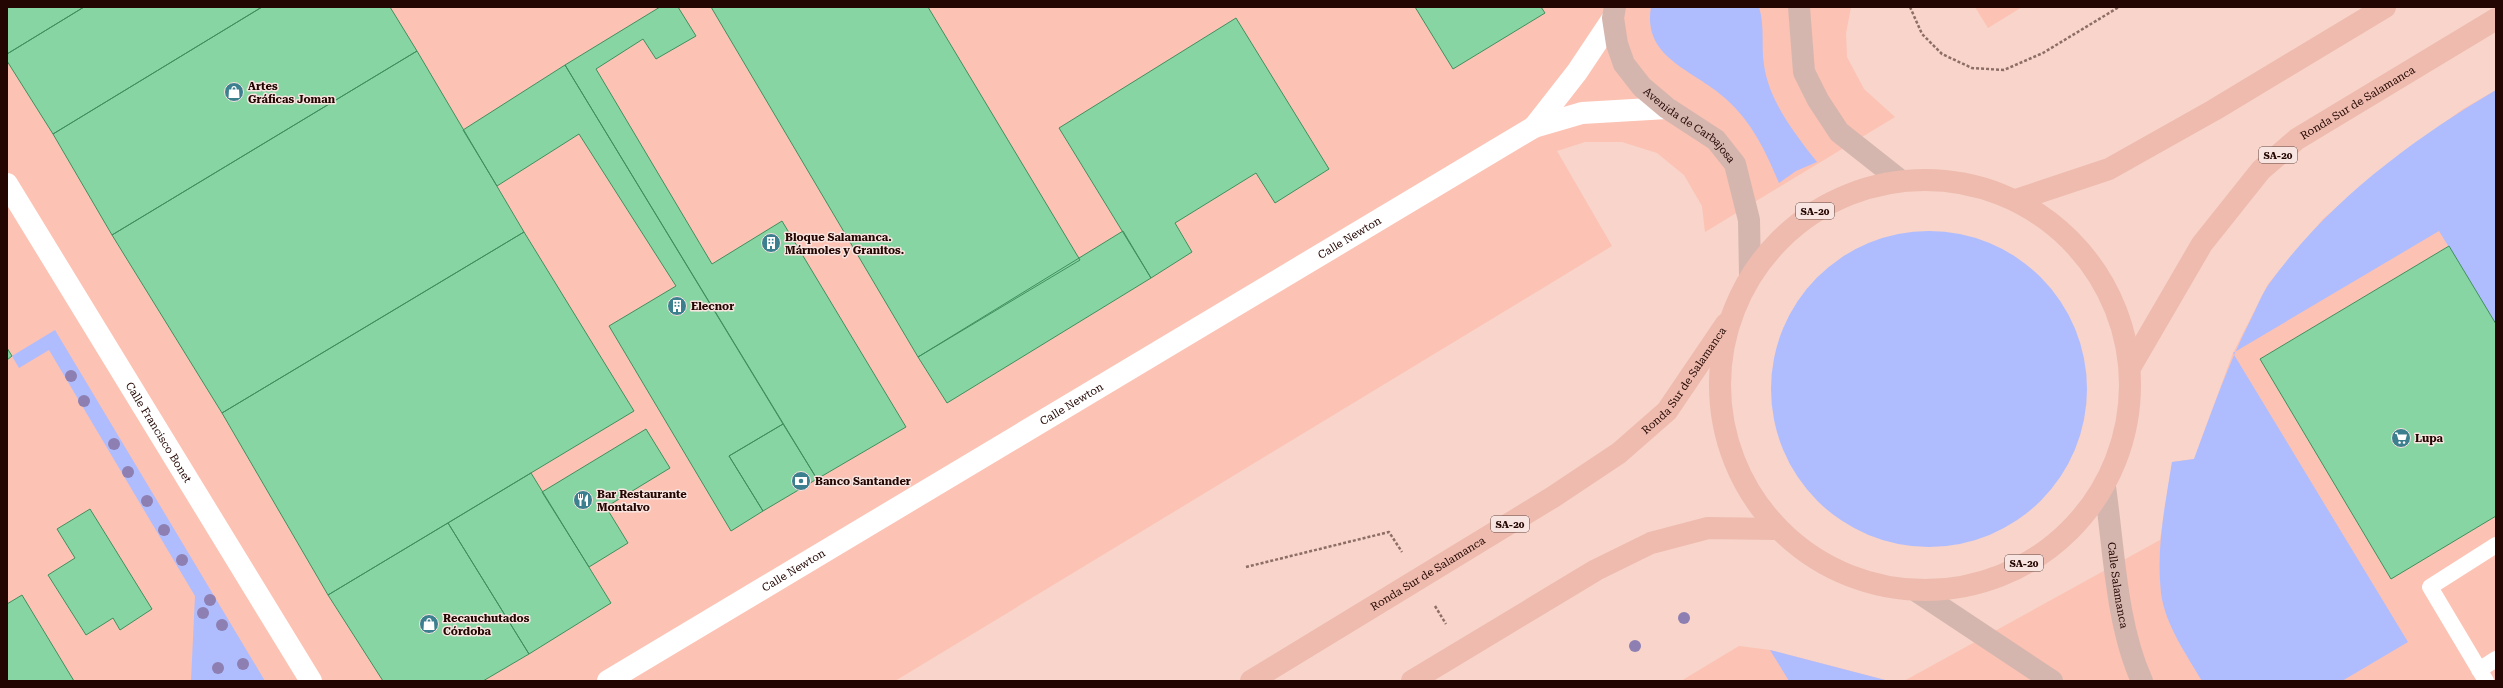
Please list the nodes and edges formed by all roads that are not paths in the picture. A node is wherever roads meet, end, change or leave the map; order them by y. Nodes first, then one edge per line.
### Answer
1 (2385, 7) edge
2 (1800, 8) edge
3 (1614, 12) edge
4 (2496, 19) edge
5 (1667, 108) junction
6 (1534, 127) junction
7 (1901, 181) junction
8 (7, 184) edge
9 (2016, 200) junction
10 (1750, 274) junction
11 (1729, 320) junction
12 (2131, 366) junction
13 (2105, 487) junction
14 (1775, 529) junction
15 (2496, 545) edge
16 (1918, 592) junction
17 (2496, 659) edge
18 (2483, 675) edge
19 (311, 681) edge
20 (608, 681) edge
21 (1251, 681) edge
22 (1412, 681) edge
23 (2052, 681) edge
24 (2142, 681) edge

1 - 9 highway
2 - 7 main road
3 - 5 main road, Avenida de Carbajosa
3 - 6 street, Calle Newton
4 - 12 highway, Ronda Sur de Salamanca / SA-20
5 - 6 street, Calle Newton
5 - 10 main road, Avenida de Carbajosa
6 - 20 street, Calle Newton
7 - 9 highway, Ronda Sur de Salamanca / SA-20
7 - 10 highway, Ronda Sur de Salamanca / SA-20
8 - 19 street, Calle Francisco Bonet
9 - 12 highway, Ronda Sur de Salamanca / SA-20
10 - 11 highway, Ronda Sur de Salamanca / SA-20
11 - 14 highway, Ronda Sur de Salamanca / SA-20
11 - 21 highway, Ronda Sur de Salamanca / SA-20
12 - 13 highway, Ronda Sur de Salamanca / SA-20
13 - 16 highway, Ronda Sur de Salamanca / SA-20
13 - 24 main road, Calle Salamanca
14 - 16 highway, Ronda Sur de Salamanca / SA-20
14 - 22 highway
15 - 18 lane
16 - 23 main road
17 - 18 lane

